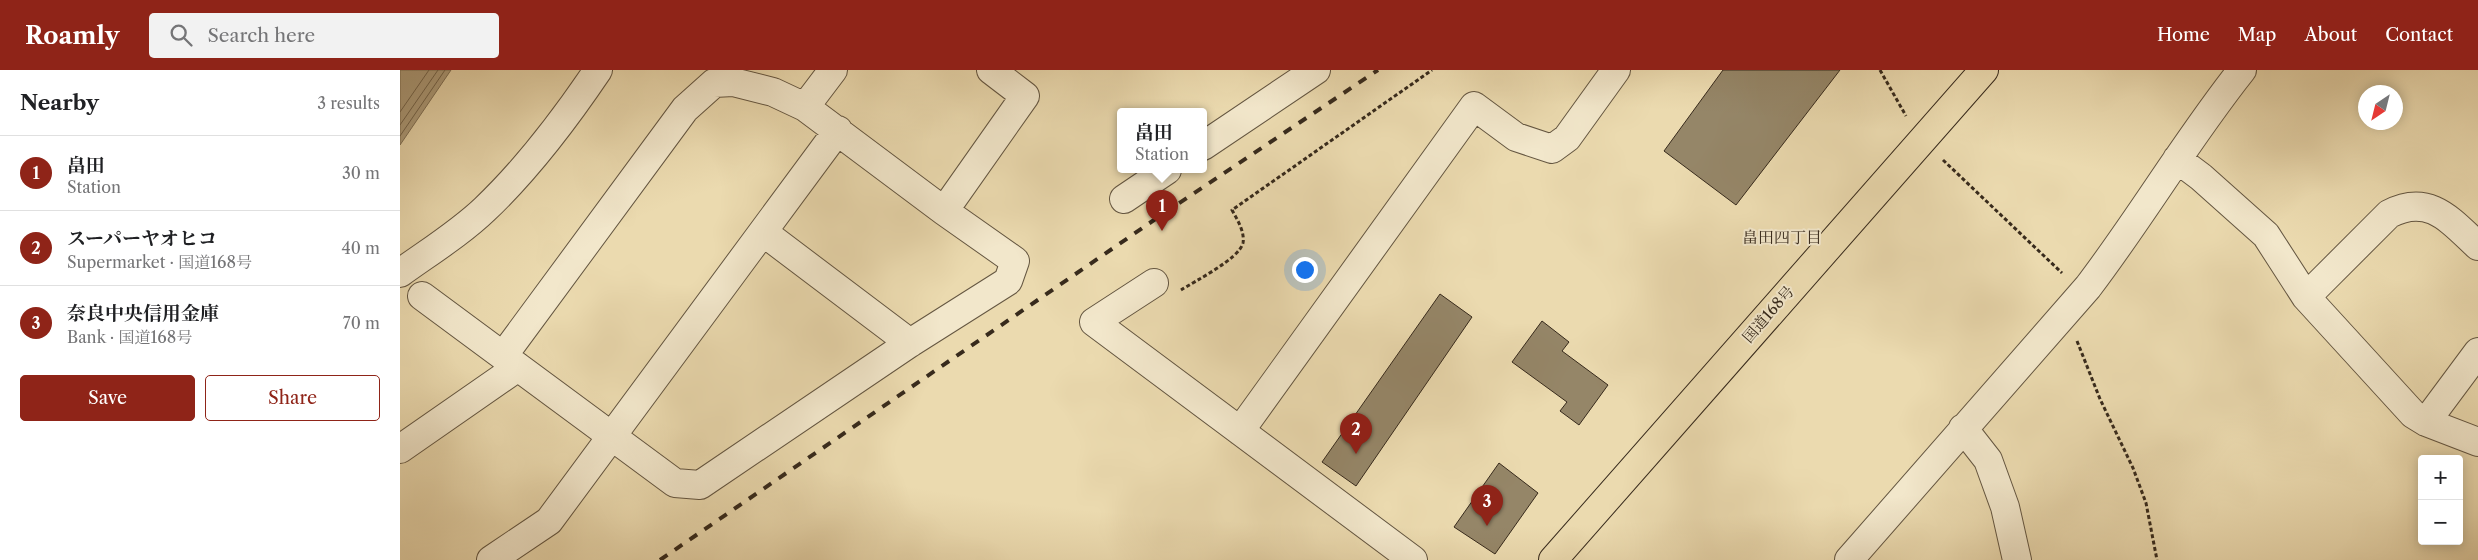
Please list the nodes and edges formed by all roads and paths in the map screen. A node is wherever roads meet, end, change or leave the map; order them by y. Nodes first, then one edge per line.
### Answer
1 (598, 70) edge
2 (833, 70) edge
3 (991, 70) edge
4 (1316, 70) edge
5 (1432, 70) edge
6 (1616, 70) edge
7 (1984, 70) edge
8 (2242, 70) edge
9 (805, 107) junction
10 (838, 130) junction
11 (1207, 143) edge
12 (2177, 159) junction
13 (1163, 173) edge
14 (1124, 199) dead end
15 (944, 211) junction
16 (762, 232) junction
17 (2478, 246) edge
18 (400, 272) edge
19 (1165, 288) joint
20 (422, 296) dead end
21 (2306, 297) junction
22 (910, 343) junction
23 (2478, 352) edge
24 (511, 362) junction
25 (2426, 422) junction
26 (1963, 428) junction
27 (1240, 431) junction
28 (612, 436) junction
29 (2478, 442) edge
30 (400, 449) edge
31 (491, 560) edge
32 (1413, 560) edge
33 (1553, 560) edge
34 (1849, 560) edge
35 (2017, 560) edge

1 - 18 street
2 - 9 street
3 - 15 street
4 - 11 street
5 - 19 path
6 - 27 street
7 - 33 highway, 国道168号
8 - 12 street
9 - 10 street
9 - 24 street
10 - 15 street
10 - 16 street
12 - 21 street
12 - 26 street
13 - 14 street
15 - 22 street
16 - 22 street
16 - 28 street
17 - 21 street
19 - 27 street
20 - 24 street
21 - 25 street
22 - 28 street
23 - 25 street
24 - 28 street
24 - 30 street
25 - 29 street
26 - 34 street
26 - 35 street
27 - 32 street
28 - 31 street

